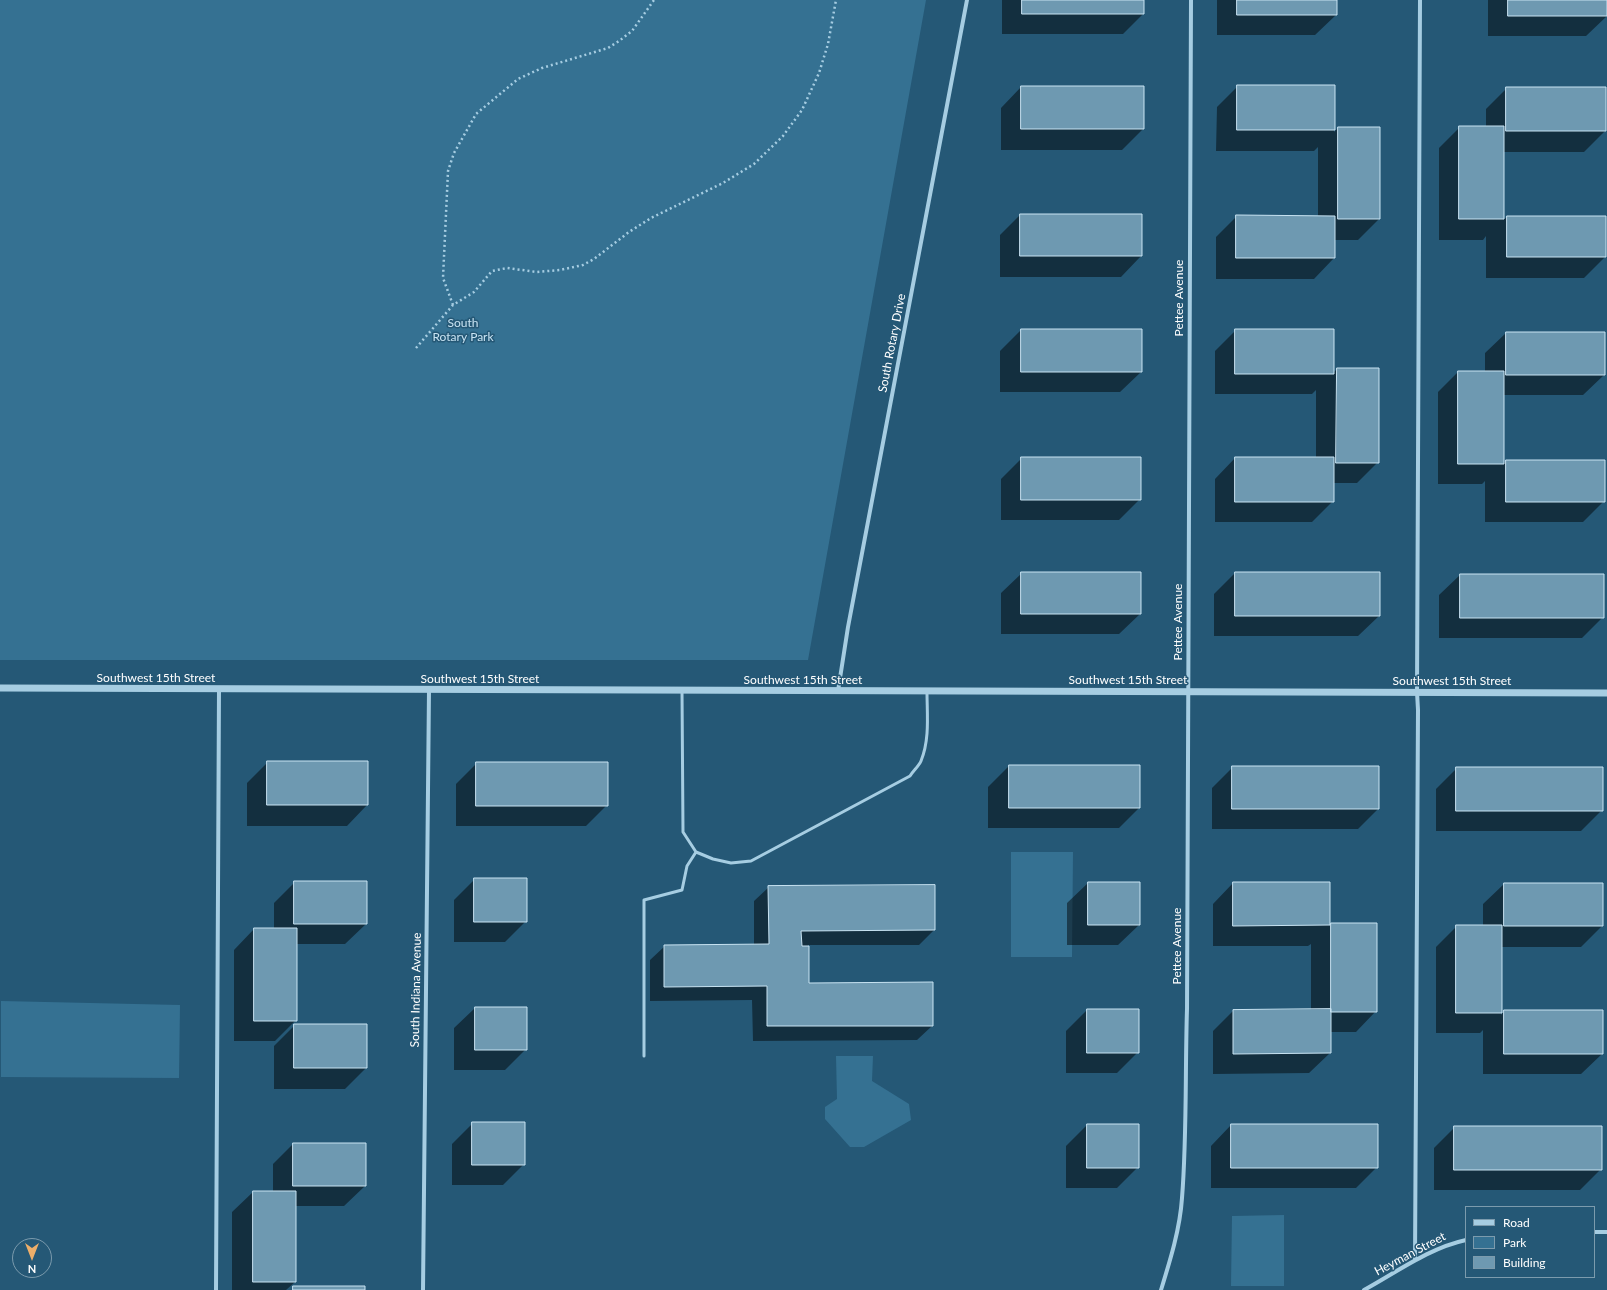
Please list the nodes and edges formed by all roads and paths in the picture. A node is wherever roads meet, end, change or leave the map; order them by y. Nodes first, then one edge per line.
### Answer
1 (654, 0) edge
2 (836, 0) edge
3 (968, 0) edge
4 (1191, 0) edge
5 (1420, 0) edge
6 (453, 305) junction
7 (416, 348) dead end
8 (0, 688) edge
9 (219, 689) junction
10 (429, 690) junction
11 (682, 691) junction
12 (838, 691) junction
13 (927, 691) junction
14 (1188, 691) junction
15 (1417, 692) junction
16 (1607, 693) edge
17 (696, 852) junction
18 (644, 1056) dead end
19 (1595, 1232) edge
20 (1607, 1232) edge
21 (1465, 1240) edge
22 (1415, 1260) junction
23 (216, 1290) edge
24 (423, 1290) edge
25 (1161, 1290) edge
26 (1364, 1290) edge

1 - 6 path
2 - 6 path
3 - 12 street, South Rotary Drive
4 - 14 street, Pettee Avenue
5 - 15 street
6 - 7 path
8 - 9 street, Southwest 15th Street
9 - 10 street, Southwest 15th Street
9 - 23 street
10 - 11 street, Southwest 15th Street
10 - 24 street, South Indiana Avenue
11 - 12 street, Southwest 15th Street
11 - 17 lane
12 - 13 street, Southwest 15th Street
13 - 14 street, Southwest 15th Street
13 - 17 lane
14 - 15 street, Southwest 15th Street
14 - 25 street, Pettee Avenue
15 - 16 street, Southwest 15th Street
15 - 22 street
17 - 18 lane
19 - 20 street
21 - 22 street, Heyman Street
22 - 26 street, Heyman Street

